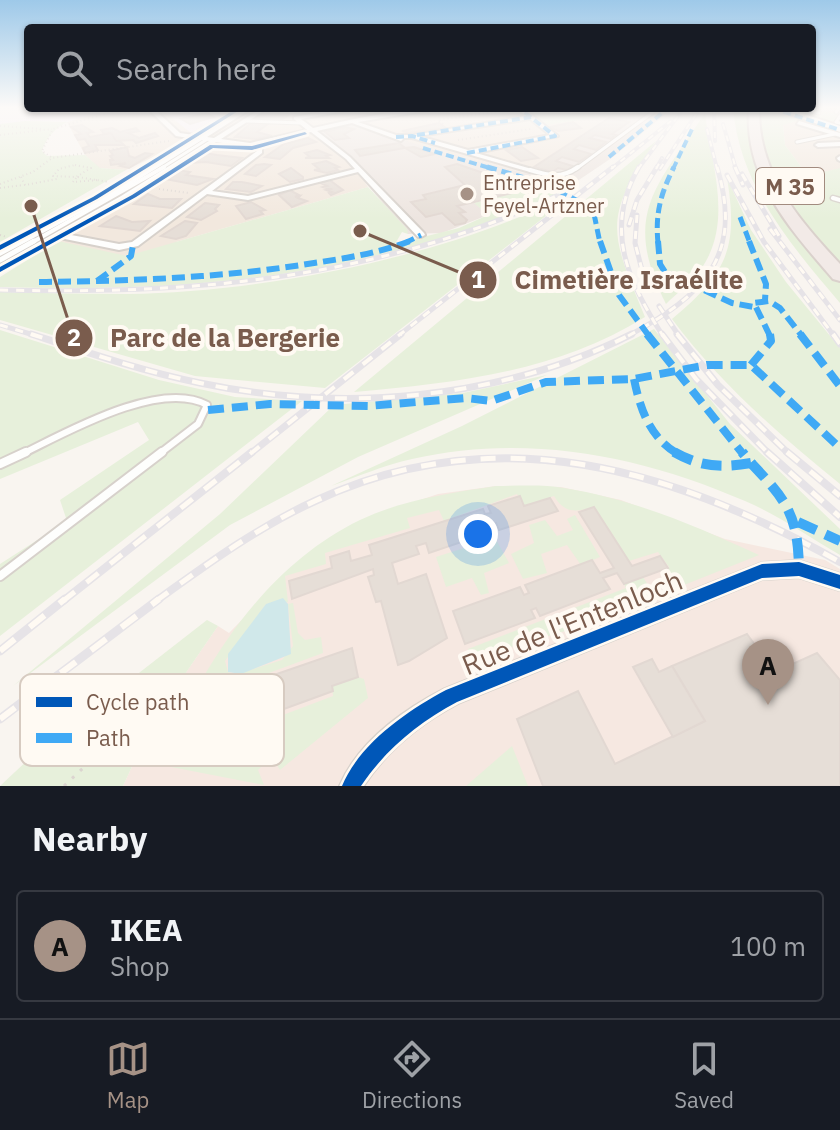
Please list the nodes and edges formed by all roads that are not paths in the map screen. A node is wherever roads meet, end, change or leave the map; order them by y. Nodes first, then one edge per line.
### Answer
1 (259, 144) edge
2 (191, 145) edge
3 (192, 145) edge
4 (192, 145) edge
5 (330, 145) edge
6 (415, 145) edge
7 (442, 145) edge
8 (504, 145) edge
9 (608, 145) edge
10 (756, 145) edge
11 (772, 145) edge
12 (818, 145) dead end
13 (825, 145) edge
14 (423, 148) dead end
15 (469, 150) junction
16 (773, 151) dead end
17 (359, 170) junction
18 (530, 170) joint
19 (204, 194) junction
20 (833, 198) dead end
21 (840, 200) edge
22 (58, 235) junction
23 (421, 235) dead end
24 (0, 250) edge
25 (0, 260) edge
26 (0, 268) edge
27 (840, 275) edge
28 (0, 464) edge
29 (0, 576) edge
30 (840, 582) edge
31 (351, 786) edge

1 - 19 street
2 - 24 street
3 - 22 street
4 - 25 lane
5 - 17 street
6 - 14 street
7 - 15 street
8 - 15 street
9 - 18 lane
10 - 27 highway, M 35
11 - 16 highway, M 35
12 - 13 street
15 - 18 street
17 - 19 street
17 - 23 street
19 - 22 street
20 - 21 lane
22 - 26 street
28 - 29 lane
30 - 31 street, Rue de l'Entenloch

